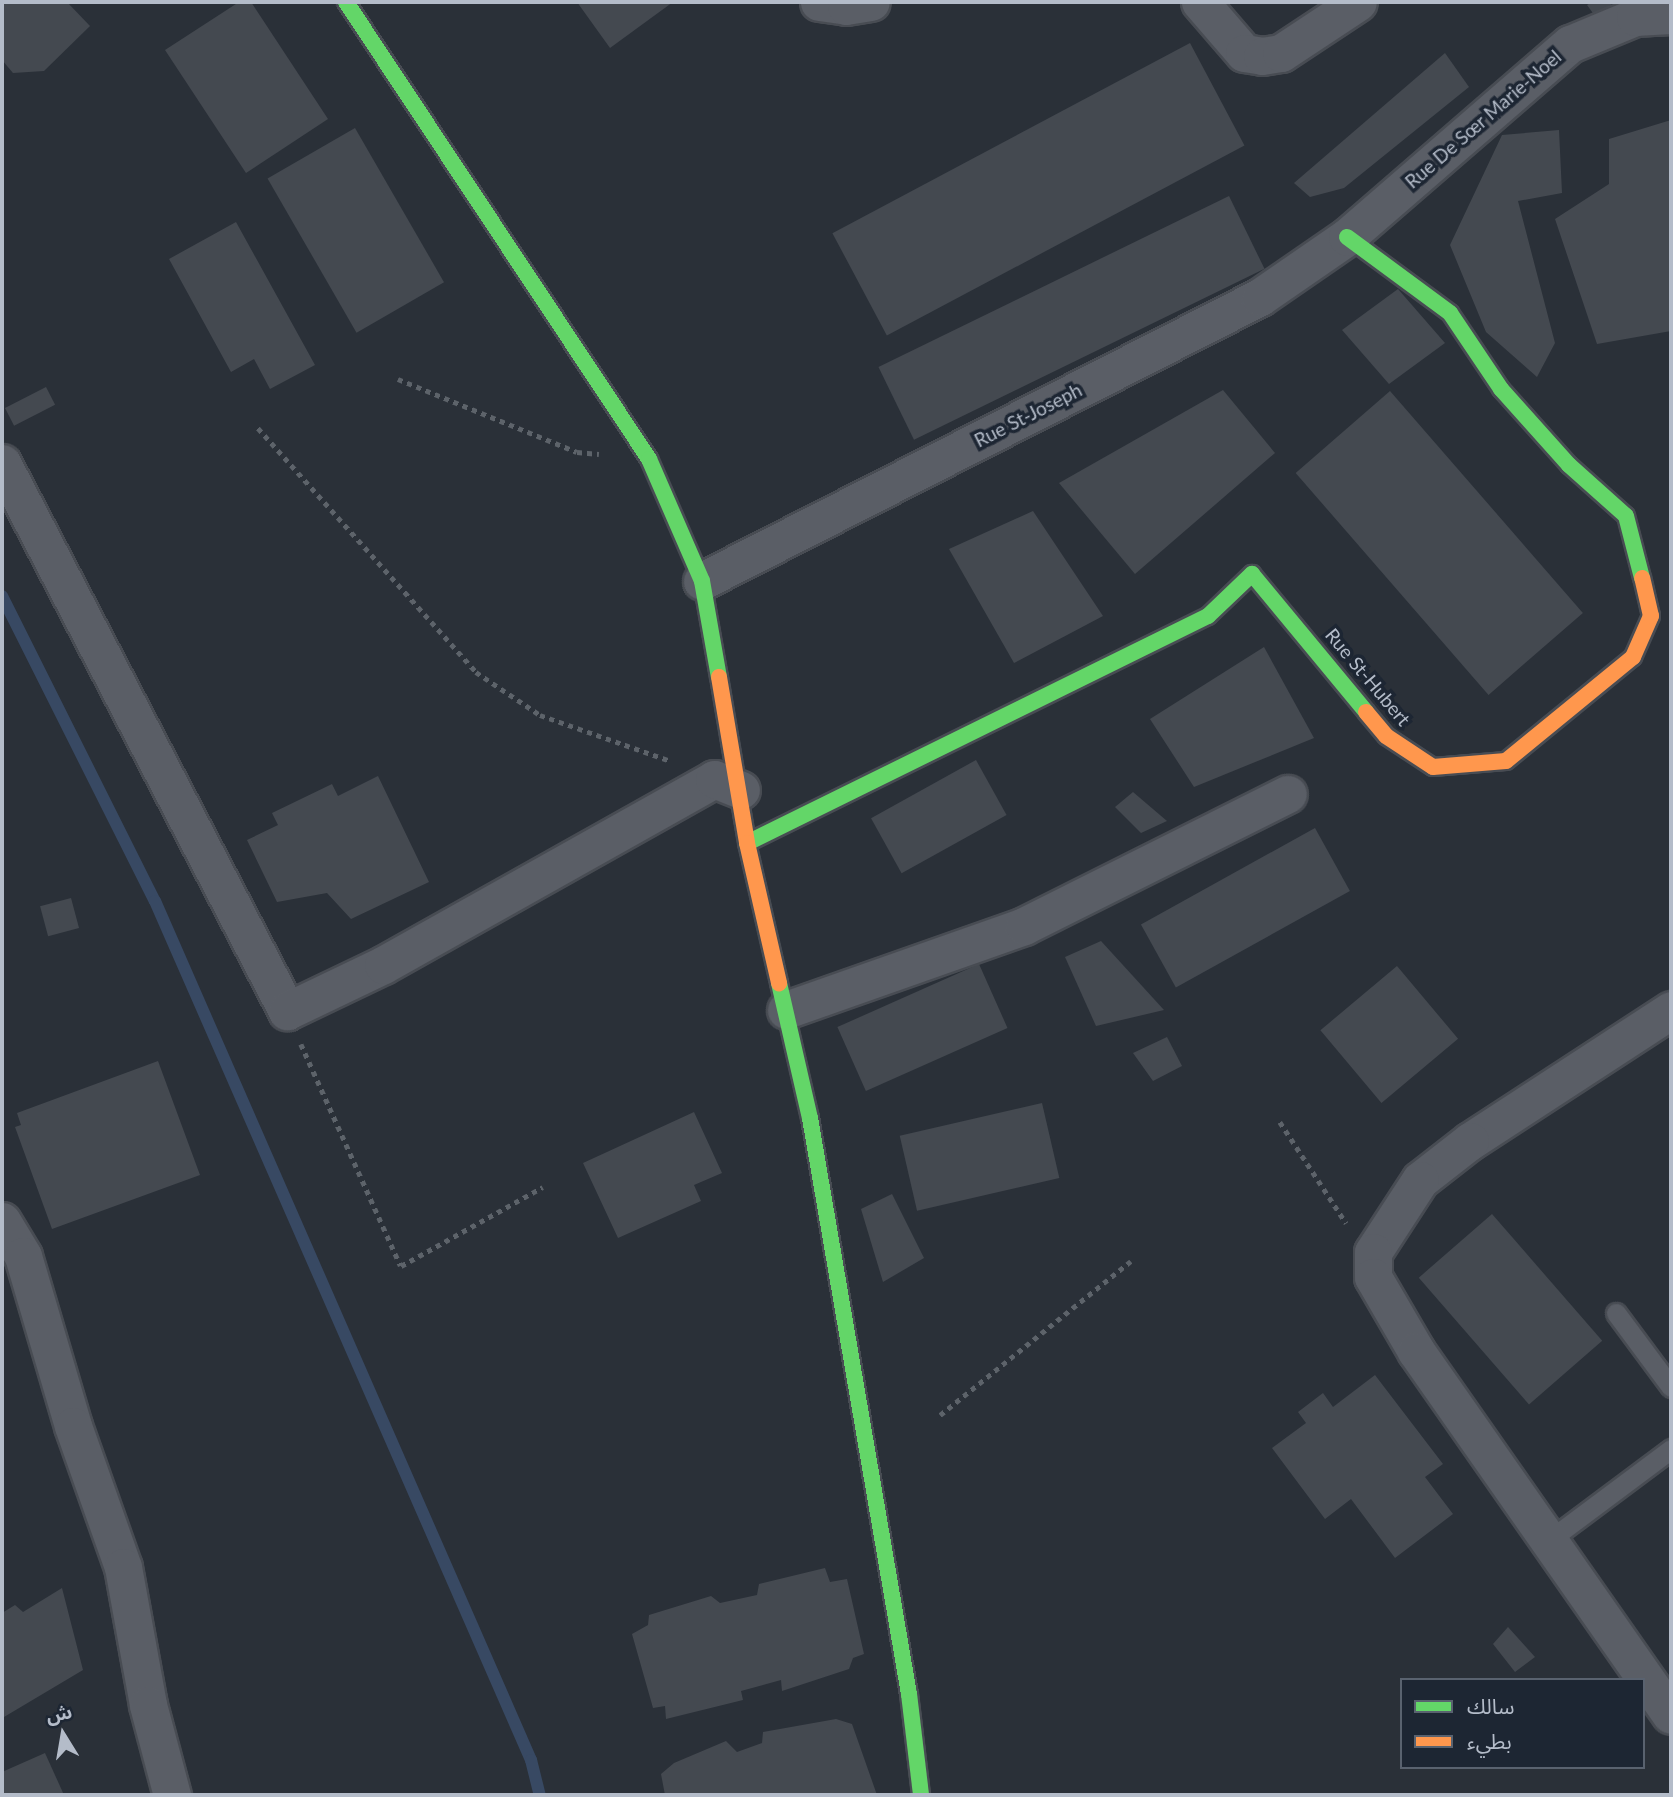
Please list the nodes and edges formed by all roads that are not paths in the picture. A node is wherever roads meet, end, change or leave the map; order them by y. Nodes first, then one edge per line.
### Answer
1 (345, 2) edge
2 (819, 2) edge
3 (871, 2) edge
4 (1200, 2) edge
5 (1358, 2) edge
6 (1671, 15) edge
7 (1347, 237) junction
8 (2, 463) edge
9 (702, 581) junction
10 (728, 785) junction
11 (1288, 794) dead end
12 (747, 843) junction
13 (786, 1010) junction
14 (1671, 1010) edge
15 (2, 1221) edge
16 (1616, 1313) dead end
17 (1671, 1387) edge
18 (1671, 1450) edge
19 (1548, 1541) junction
20 (1645, 1678) edge
21 (1645, 1678) edge
22 (1671, 1715) edge
23 (172, 1795) edge
24 (921, 1795) edge

1 - 9 street
2 - 3 street
4 - 5 street
6 - 7 street, Rue De Sœr Marie-Noel
7 - 9 street, Rue St-Joseph
7 - 12 street, Rue St-Hubert
8 - 10 street
9 - 10 street
10 - 12 street
11 - 13 street
12 - 13 street
13 - 24 street
14 - 19 street
15 - 23 street
16 - 17 lane
18 - 19 lane
19 - 20 street
21 - 22 street

